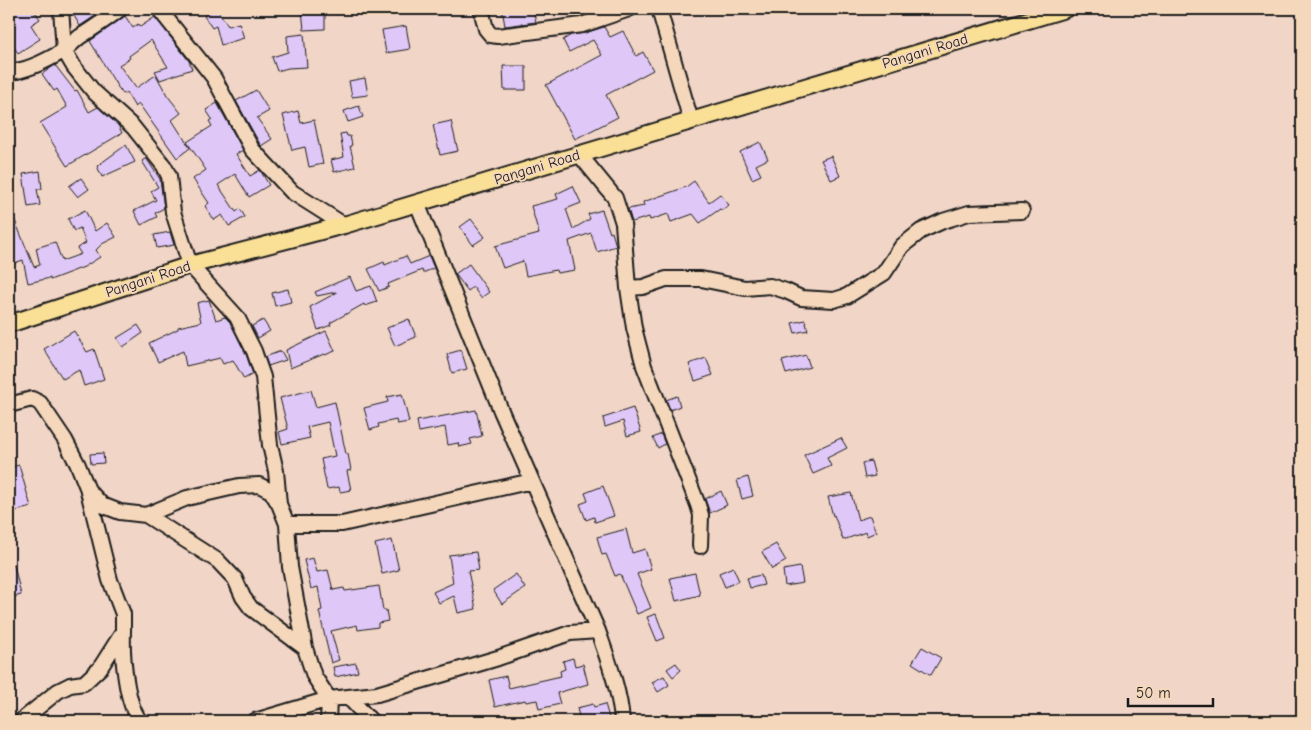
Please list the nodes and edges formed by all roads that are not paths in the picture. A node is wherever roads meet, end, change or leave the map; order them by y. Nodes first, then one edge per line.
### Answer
1 (61, 9) edge
2 (120, 9) edge
3 (159, 9) edge
4 (481, 9) edge
5 (629, 9) edge
6 (659, 9) edge
7 (1065, 9) edge
8 (64, 50) junction
9 (9, 72) edge
10 (691, 121) junction
11 (579, 154) junction
12 (417, 203) junction
13 (1022, 210) dead end
14 (344, 225) junction
15 (190, 265) junction
16 (628, 288) junction
17 (9, 324) edge
18 (9, 405) edge
19 (532, 481) junction
20 (88, 490) junction
21 (279, 504) junction
22 (146, 515) junction
23 (287, 524) junction
24 (700, 546) dead end
25 (598, 631) junction
26 (123, 632) junction
27 (304, 648) junction
28 (349, 698) junction
29 (329, 699) junction
30 (20, 721) edge
31 (140, 721) edge
32 (255, 721) edge
33 (328, 721) edge
34 (371, 721) edge
35 (622, 721) edge

1 - 8 street
2 - 8 street
3 - 14 street
4 - 5 street
6 - 10 street
7 - 10 main road, Pangani Road
8 - 9 street
8 - 15 street
10 - 11 main road, Pangani Road
11 - 12 main road, Pangani Road
11 - 16 street
12 - 14 main road, Pangani Road
12 - 19 street
13 - 16 street
14 - 15 main road, Pangani Road
15 - 17 main road, Pangani Road
15 - 21 street
16 - 24 street
18 - 20 street
19 - 23 street
19 - 25 street
20 - 22 street
20 - 26 street
21 - 22 street
21 - 23 street
22 - 27 street
23 - 27 street
25 - 28 street
25 - 35 street
26 - 30 street
26 - 31 street
27 - 29 street
28 - 29 street
28 - 34 street
29 - 32 street
29 - 33 street

